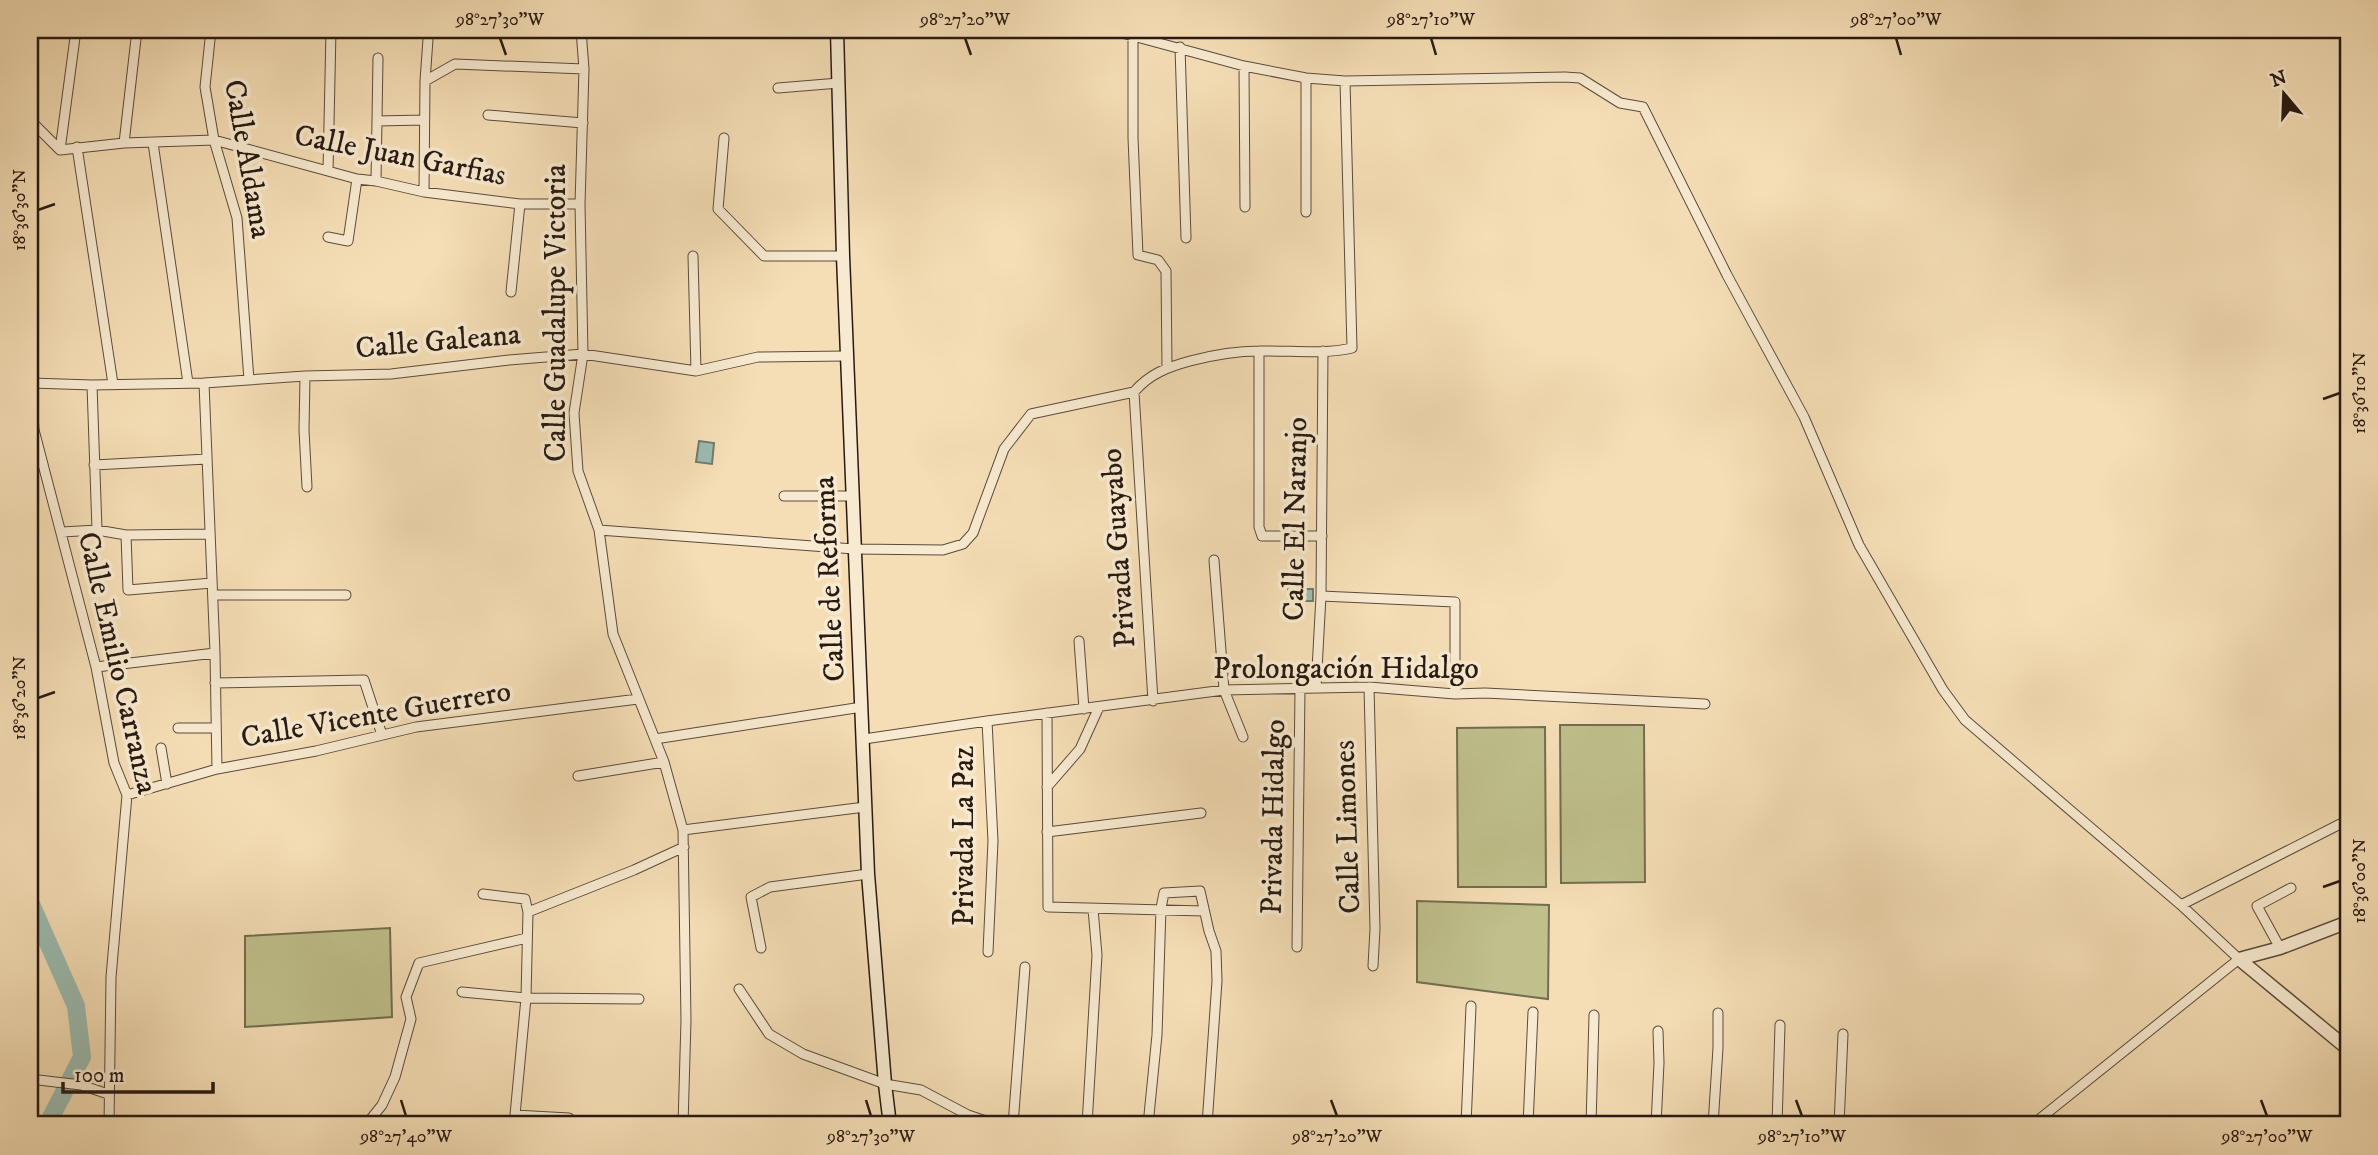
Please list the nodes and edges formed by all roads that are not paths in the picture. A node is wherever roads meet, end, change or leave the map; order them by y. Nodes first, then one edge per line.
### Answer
1 (76, 30) edge
2 (138, 30) edge
3 (211, 30) edge
4 (331, 30) edge
5 (581, 30) edge
6 (837, 30) edge
7 (1111, 30) edge
8 (1133, 34) junction
9 (428, 40) dead end
10 (1180, 47) junction
11 (378, 58) dead end
12 (1244, 66) junction
13 (584, 69) junction
14 (1306, 78) junction
15 (425, 81) junction
16 (1345, 81) junction
17 (839, 83) junction
18 (778, 88) dead end
19 (488, 115) dead end
20 (30, 120) edge
21 (424, 120) junction
22 (377, 121) junction
23 (583, 123) junction
24 (724, 138) dead end
25 (214, 140) junction
26 (124, 143) junction
27 (153, 143) junction
28 (77, 147) junction
29 (60, 150) junction
30 (328, 171) junction
31 (357, 179) junction
32 (376, 181) junction
33 (424, 192) junction
34 (520, 204) junction
35 (580, 204) junction
36 (1245, 207) dead end
37 (1306, 212) dead end
38 (328, 237) dead end
39 (1186, 238) dead end
40 (693, 256) dead end
41 (843, 256) junction
42 (511, 292) dead end
43 (1259, 351) junction
44 (1322, 351) junction
45 (583, 354) junction
46 (847, 356) junction
47 (1167, 367) junction
48 (30, 369) edge
49 (696, 372) junction
50 (305, 376) junction
51 (249, 380) junction
52 (31, 383) edge
53 (188, 383) junction
54 (204, 383) junction
55 (113, 384) junction
56 (92, 385) junction
57 (1134, 392) junction
58 (206, 459) junction
59 (94, 465) junction
60 (307, 487) dead end
61 (784, 496) dead end
62 (852, 496) junction
63 (97, 530) junction
64 (599, 530) junction
65 (62, 532) junction
66 (209, 534) junction
67 (126, 536) junction
68 (1322, 536) junction
69 (854, 549) junction
70 (1213, 560) dead end
71 (212, 583) junction
72 (213, 595) junction
73 (346, 595) dead end
74 (1321, 596) junction
75 (1079, 640) dead end
76 (215, 653) junction
77 (96, 667) junction
78 (215, 683) junction
79 (1369, 687) junction
80 (1300, 688) junction
81 (1316, 688) junction
82 (1224, 690) junction
83 (1455, 694) junction
84 (638, 699) junction
85 (1153, 701) junction
86 (1705, 704) dead end
87 (862, 707) junction
88 (1099, 707) junction
89 (1084, 709) junction
90 (1047, 713) junction
91 (987, 720) junction
92 (178, 728) dead end
93 (216, 728) junction
94 (382, 735) junction
95 (1243, 737) dead end
96 (654, 739) junction
97 (864, 740) junction
98 (161, 748) dead end
99 (664, 762) junction
100 (217, 769) junction
101 (578, 776) dead end
102 (167, 784) junction
103 (1047, 787) junction
104 (127, 795) junction
105 (865, 807) junction
106 (1201, 813) dead end
107 (2348, 820) edge
108 (683, 830) junction
109 (1047, 832) junction
110 (684, 847) junction
111 (868, 874) junction
112 (2291, 888) dead end
113 (483, 894) dead end
114 (2182, 905) junction
115 (1161, 908) junction
116 (1093, 909) junction
117 (1205, 911) junction
118 (528, 912) junction
119 (2348, 922) edge
120 (527, 938) junction
121 (1297, 947) dead end
122 (761, 948) dead end
123 (2280, 948) junction
124 (988, 952) dead end
125 (2239, 959) junction
126 (1373, 966) dead end
127 (1025, 968) dead end
128 (739, 989) dead end
129 (462, 992) dead end
130 (526, 998) junction
131 (639, 999) dead end
132 (1471, 1006) dead end
133 (30, 1012) edge
134 (1533, 1012) dead end
135 (1718, 1013) dead end
136 (1594, 1015) dead end
137 (1780, 1026) dead end
138 (30, 1027) edge
139 (1658, 1031) dead end
140 (1843, 1034) dead end
141 (2348, 1049) edge
142 (30, 1079) edge
143 (885, 1083) junction
144 (108, 1094) junction
145 (515, 1115) junction
146 (569, 1118) dead end
147 (109, 1125) edge
148 (366, 1125) edge
149 (517, 1125) edge
150 (683, 1125) edge
151 (890, 1125) edge
152 (998, 1125) edge
153 (1013, 1125) edge
154 (1087, 1125) edge
155 (1149, 1125) edge
156 (1207, 1125) edge
157 (1466, 1125) edge
158 (1528, 1125) edge
159 (1591, 1125) edge
160 (1656, 1125) edge
161 (1713, 1125) edge
162 (1777, 1125) edge
163 (1839, 1125) edge
164 (2032, 1125) edge

1 - 29 street
2 - 26 street
3 - 25 street, Calle Aldama
4 - 30 street
5 - 13 street, Calle Guadalupe Victoria
6 - 17 main road, Calle de Reforma
7 - 8 street
8 - 10 street
8 - 47 street
9 - 15 street
10 - 12 street
10 - 39 street
11 - 22 street
12 - 14 street
12 - 36 street
13 - 15 street
13 - 23 street, Calle Guadalupe Victoria
14 - 16 street
14 - 37 street
15 - 21 street
16 - 44 street
16 - 114 street
17 - 18 street
17 - 41 main road, Calle de Reforma
19 - 23 street
20 - 29 street
21 - 22 street
21 - 33 street
22 - 32 street
23 - 35 street, Calle Guadalupe Victoria
24 - 41 street
25 - 27 street, Calle Juan Garfias
25 - 30 street, Calle Juan Garfias
25 - 51 street, Calle Aldama
26 - 27 street, Calle Juan Garfias
26 - 28 street, Calle Juan Garfias
27 - 53 street
28 - 29 street, Calle Juan Garfias
28 - 55 street
30 - 31 street, Calle Juan Garfias
31 - 32 street, Calle Juan Garfias
31 - 38 street
32 - 33 street, Calle Juan Garfias
33 - 34 street, Calle Juan Garfias
34 - 35 street, Calle Juan Garfias
34 - 42 street
35 - 45 street, Calle Guadalupe Victoria
40 - 49 street
41 - 46 main road, Calle de Reforma
43 - 44 street
43 - 47 street
43 - 68 street
44 - 68 street, Calle El Naranjo
45 - 49 street, Calle Galeana
45 - 50 street, Calle Galeana
45 - 64 street, Calle Guadalupe Victoria
46 - 49 street, Calle Galeana
46 - 62 main road, Calle de Reforma
47 - 57 street
48 - 52 street, Calle Emilio Carranza
50 - 51 street, Calle Galeana
50 - 60 street
51 - 54 street, Calle Galeana
52 - 56 street, Calle Galeana
52 - 65 street, Calle Emilio Carranza
53 - 54 street, Calle Galeana
53 - 55 street, Calle Galeana
54 - 58 street
55 - 56 street, Calle Galeana
56 - 59 street
57 - 69 street
57 - 85 street, Privada Guayabo
58 - 59 street
58 - 66 street
59 - 63 street
61 - 62 street
62 - 69 main road, Calle de Reforma
63 - 65 street
63 - 67 street
64 - 69 street
64 - 84 street, Calle Guadalupe Victoria
65 - 77 street, Calle Emilio Carranza
66 - 67 street
66 - 71 street
67 - 71 street
68 - 74 street, Calle El Naranjo
69 - 87 main road, Calle de Reforma
70 - 82 street
71 - 72 street
72 - 73 street
72 - 76 street
74 - 81 street, Calle El Naranjo
74 - 83 street
75 - 89 street
76 - 77 street
76 - 78 street
77 - 104 street, Calle Emilio Carranza
78 - 93 street
78 - 94 street
79 - 81 street, Prolongación Hidalgo
79 - 83 street, Prolongación Hidalgo
79 - 126 street, Calle Limones
80 - 81 street, Prolongación Hidalgo
80 - 82 street, Prolongación Hidalgo
80 - 121 street, Privada Hidalgo
82 - 85 street, Prolongación Hidalgo
82 - 95 street
83 - 86 street, Prolongación Hidalgo
84 - 94 street, Calle Vicente Guerrero
84 - 96 street, Calle Guadalupe Victoria
85 - 88 street, Prolongación Hidalgo
87 - 96 street
87 - 97 main road, Calle de Reforma
88 - 89 street, Prolongación Hidalgo
88 - 103 street
89 - 90 street, Prolongación Hidalgo
90 - 91 street, Prolongación Hidalgo
90 - 103 street
91 - 97 street, Prolongación Hidalgo
91 - 124 street, Privada La Paz
92 - 93 street
93 - 100 street
94 - 100 street, Calle Vicente Guerrero
96 - 99 street, Calle Guadalupe Victoria
97 - 105 main road, Calle de Reforma
98 - 102 street
99 - 101 street
99 - 108 street, Calle Guadalupe Victoria
100 - 102 street, Calle Vicente Guerrero
102 - 104 street, Calle Vicente Guerrero
103 - 109 street
104 - 144 street, Calle Emilio Carranza
105 - 108 street
105 - 111 main road, Calle de Reforma
106 - 109 street
107 - 114 street
108 - 110 street, Calle Guadalupe Victoria
109 - 116 street
110 - 118 street
110 - 150 street, Calle Guadalupe Victoria
111 - 122 street
111 - 143 main road, Calle de Reforma
112 - 123 street
113 - 118 street
114 - 125 street
115 - 116 street
115 - 117 street
115 - 117 street
115 - 155 street
116 - 154 street
117 - 156 street
118 - 120 street
119 - 123 main road
120 - 130 street
120 - 148 street
123 - 125 main road
125 - 141 main road
125 - 164 street
127 - 153 street
128 - 143 street
129 - 130 street
130 - 131 street
130 - 145 street
132 - 157 street
133 - 138 street
134 - 158 street
135 - 161 street
136 - 159 street
137 - 162 street
139 - 160 street
140 - 163 street
142 - 144 street
143 - 151 main road, Calle de Reforma
143 - 152 street
144 - 147 street, Calle Emilio Carranza
145 - 146 street
145 - 149 street

